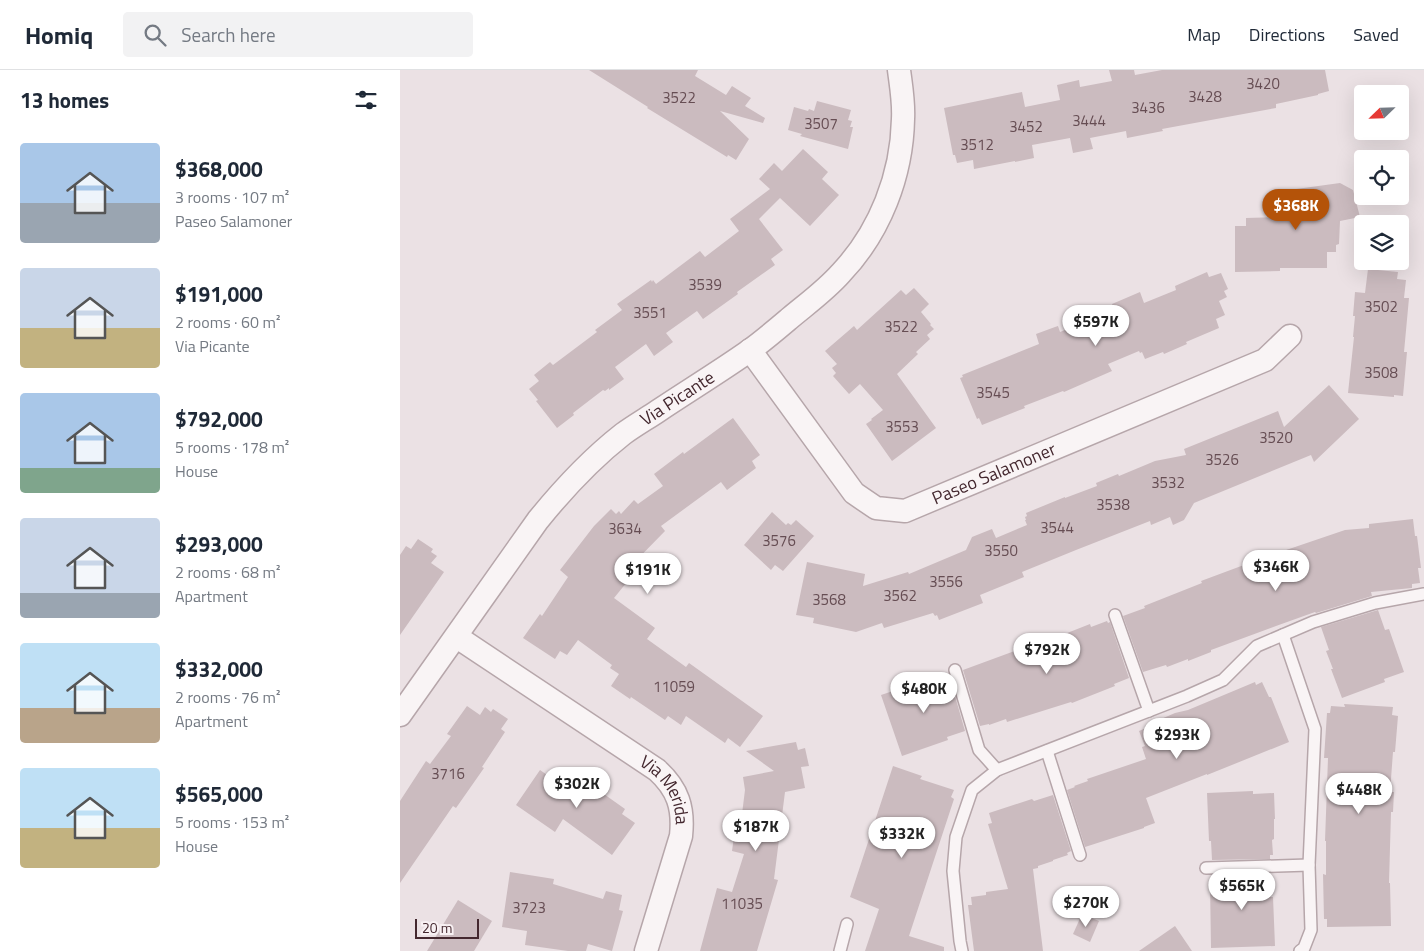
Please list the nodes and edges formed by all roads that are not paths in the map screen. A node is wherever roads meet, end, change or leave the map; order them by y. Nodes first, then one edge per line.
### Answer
1 (899, 70) edge
2 (1290, 336) dead end
3 (750, 350) junction
4 (1424, 594) edge
5 (1115, 615) dead end
6 (1283, 635) junction
7 (456, 637) junction
8 (955, 670) dead end
9 (1149, 711) junction
10 (400, 715) edge
11 (1047, 751) junction
12 (997, 770) junction
13 (1080, 856) dead end
14 (1309, 865) junction
15 (1206, 868) dead end
16 (847, 924) dead end
17 (646, 951) edge
18 (840, 951) edge
19 (962, 951) edge
20 (1300, 951) edge

1 - 3 street, Via Picante
2 - 3 street, Paseo Salamoner
3 - 7 street, Via Picante
4 - 6 lane
5 - 9 lane
6 - 9 lane
6 - 14 lane
7 - 10 street, Via Picante
7 - 17 street, Via Merida
8 - 12 lane
9 - 11 lane
11 - 12 lane
11 - 13 lane
12 - 19 lane
14 - 15 lane
14 - 20 lane
16 - 18 lane

